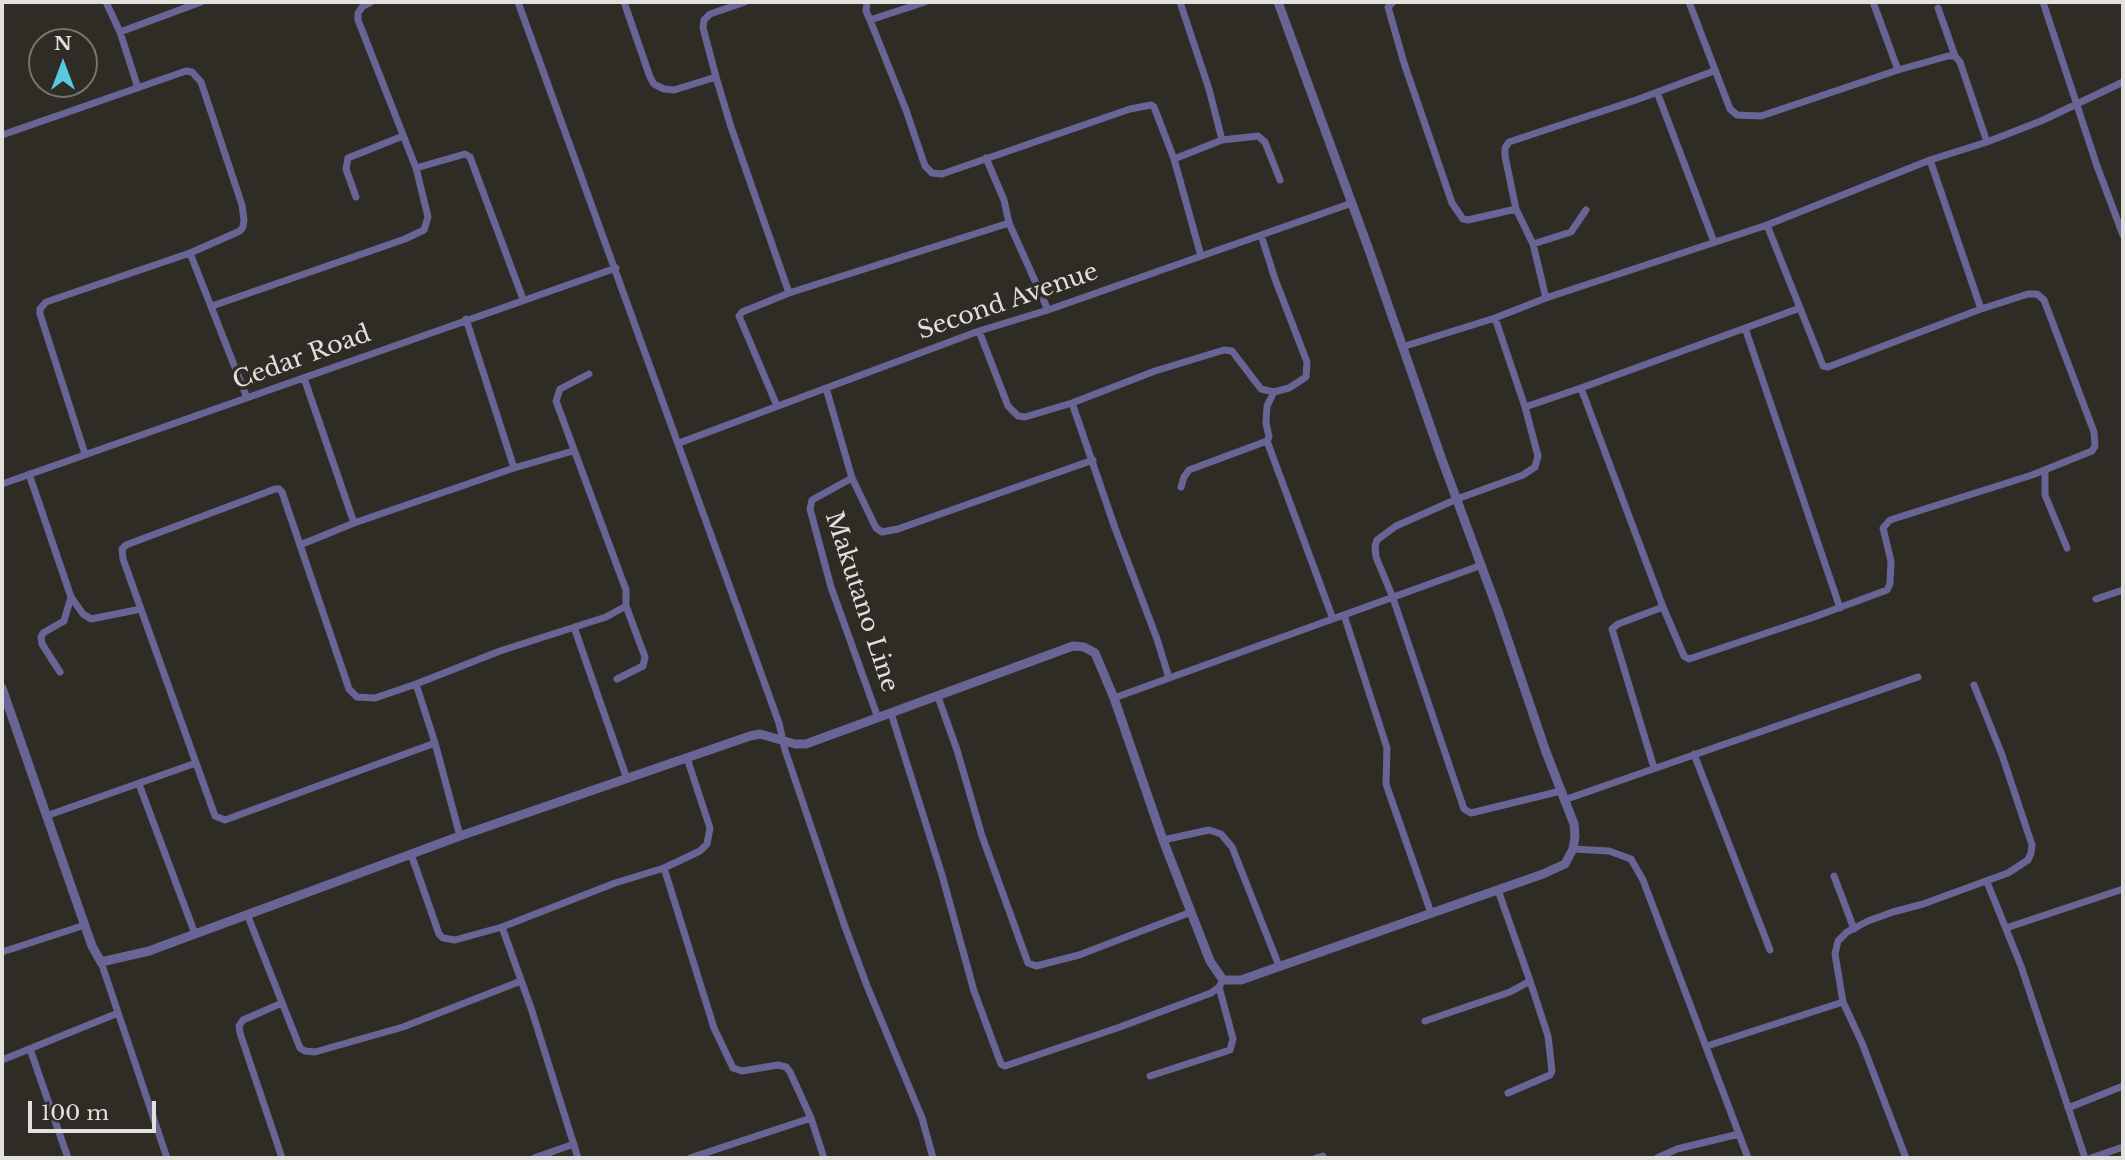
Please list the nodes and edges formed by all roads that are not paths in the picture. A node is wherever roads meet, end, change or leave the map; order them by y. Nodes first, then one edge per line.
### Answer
1 (106, 2) edge
2 (201, 2) edge
3 (371, 2) edge
4 (518, 2) edge
5 (624, 2) edge
6 (745, 2) edge
7 (867, 2) edge
8 (925, 2) edge
9 (1180, 2) edge
10 (1278, 2) edge
11 (1394, 2) edge
12 (1689, 2) edge
13 (1873, 2) edge
14 (2043, 2) edge
15 (1938, 8) dead end
16 (870, 20) junction
17 (120, 32) junction
18 (1955, 56) junction
19 (1898, 69) junction
20 (1714, 71) junction
21 (716, 77) junction
22 (2123, 82) edge
23 (138, 88) junction
24 (1657, 92) junction
25 (2077, 103) junction
26 (2, 135) edge
27 (403, 136) junction
28 (1222, 140) junction
29 (1987, 142) junction
30 (986, 158) junction
31 (1174, 159) junction
32 (1930, 160) junction
33 (416, 167) junction
34 (1280, 180) dead end
35 (356, 197) dead end
36 (1352, 203) junction
37 (1516, 209) junction
38 (1586, 210) dead end
39 (1009, 223) junction
40 (1767, 225) junction
41 (1261, 235) junction
42 (2123, 235) edge
43 (1714, 242) junction
44 (1533, 244) junction
45 (190, 253) junction
46 (1201, 256) junction
47 (616, 268) junction
48 (789, 293) junction
49 (1546, 298) junction
50 (523, 299) junction
51 (212, 306) junction
52 (1800, 308) junction
53 (1981, 309) junction
54 (1048, 310) junction
55 (1495, 318) junction
56 (466, 319) junction
57 (1745, 328) junction
58 (979, 331) junction
59 (1402, 347) junction
60 (589, 374) dead end
61 (304, 378) junction
62 (826, 388) junction
63 (1581, 388) junction
64 (1274, 392) junction
65 (247, 398) junction
66 (1072, 403) junction
67 (777, 406) junction
68 (1525, 407) junction
69 (1267, 441) junction
70 (679, 443) junction
71 (573, 451) junction
72 (85, 454) junction
73 (1094, 460) junction
74 (514, 468) junction
75 (2045, 470) junction
76 (29, 474) junction
77 (852, 478) junction
78 (2, 484) edge
79 (1181, 487) dead end
80 (1457, 499) junction
81 (354, 523) junction
82 (300, 545) junction
83 (2067, 548) dead end
84 (1482, 565) junction
85 (2123, 590) edge
86 (71, 597) junction
87 (1394, 598) junction
88 (2096, 599) dead end
89 (626, 606) junction
90 (1663, 607) junction
91 (1840, 608) junction
92 (141, 609) junction
93 (1344, 615) junction
94 (1333, 619) junction
95 (574, 627) junction
96 (60, 672) dead end
97 (1918, 677) dead end
98 (1169, 678) junction
99 (617, 679) dead end
100 (416, 684) junction
101 (1974, 685) dead end
102 (2, 688) edge
103 (938, 697) junction
104 (1114, 698) junction
105 (891, 713) junction
106 (878, 718) junction
107 (782, 741) junction
108 (435, 743) junction
109 (1694, 754) junction
110 (687, 758) junction
111 (196, 763) junction
112 (1654, 768) junction
113 (627, 779) junction
114 (139, 784) junction
115 (1562, 796) junction
116 (46, 816) junction
117 (460, 836) junction
118 (1163, 839) junction
119 (1573, 849) junction
120 (411, 854) junction
121 (664, 867) junction
122 (1834, 876) dead end
123 (1987, 882) junction
124 (2123, 889) edge
125 (1498, 890) junction
126 (1191, 912) junction
127 (1431, 913) junction
128 (247, 914) junction
129 (85, 926) junction
130 (502, 927) junction
131 (2006, 928) junction
132 (1854, 929) junction
133 (195, 934) junction
134 (1770, 950) dead end
135 (2, 952) edge
136 (101, 962) junction
137 (1279, 966) junction
138 (521, 981) junction
139 (1530, 981) junction
140 (1221, 984) junction
141 (1843, 1002) junction
142 (282, 1003) junction
143 (118, 1013) junction
144 (1425, 1021) dead end
145 (1707, 1046) junction
146 (30, 1049) junction
147 (2, 1060) edge
148 (1150, 1076) dead end
149 (2123, 1086) edge
150 (1508, 1093) dead end
151 (2068, 1108) junction
152 (811, 1118) junction
153 (1739, 1134) junction
154 (574, 1144) junction
155 (2123, 1147) edge
156 (68, 1158) edge
157 (167, 1158) edge
158 (282, 1158) edge
159 (534, 1158) edge
160 (578, 1158) edge
161 (690, 1158) edge
162 (824, 1158) edge
163 (933, 1158) edge
164 (1657, 1158) edge
165 (1748, 1158) edge
166 (1906, 1158) edge
167 (2085, 1158) edge
168 (2091, 1158) edge

1 - 17 street
2 - 17 street
3 - 27 street
4 - 47 street
5 - 21 street
6 - 21 street
7 - 16 street
8 - 16 street
9 - 28 street
10 - 36 street
11 - 37 street
12 - 20 street
13 - 19 street
14 - 25 street
15 - 18 street
16 - 30 street
17 - 23 street
18 - 19 street
18 - 29 street
19 - 20 street
20 - 24 street
21 - 48 street
22 - 25 street
23 - 26 street
23 - 45 street
24 - 37 street
24 - 43 street
25 - 29 street
25 - 42 street
27 - 33 street
27 - 35 street
28 - 31 street
28 - 34 street
29 - 32 street
30 - 31 street
30 - 39 street
31 - 46 street
32 - 40 street
32 - 53 street
33 - 50 street
33 - 51 street
36 - 41 street, Second Avenue
36 - 59 street
37 - 44 street
38 - 44 street
39 - 48 street
39 - 54 street
40 - 43 street
40 - 52 street
41 - 46 street, Second Avenue
41 - 64 street
43 - 49 street
44 - 49 street
45 - 51 street
45 - 72 street
46 - 54 street, Second Avenue
47 - 50 street, Cedar Road
47 - 70 street
48 - 67 street
49 - 55 street
50 - 56 street, Cedar Road
51 - 65 street
52 - 53 street
52 - 57 street
53 - 75 street
54 - 58 street, Second Avenue
55 - 59 street
55 - 68 street
56 - 61 street, Cedar Road
56 - 74 street
57 - 63 street
57 - 91 street
58 - 62 street, Second Avenue
58 - 66 street
59 - 80 street
60 - 71 street
61 - 65 street, Cedar Road
61 - 81 street
62 - 67 street, Second Avenue
62 - 77 street
63 - 68 street
63 - 90 street
64 - 66 street
64 - 69 street
65 - 72 street, Cedar Road
66 - 73 street
67 - 70 street, Second Avenue
68 - 80 street
69 - 79 street
69 - 94 street
70 - 107 street
71 - 74 street
71 - 89 street
72 - 76 street, Cedar Road
73 - 77 street
73 - 98 street
74 - 81 street
75 - 83 street
75 - 91 street
76 - 78 street, Cedar Road
76 - 86 street
77 - 106 street, Makutano Line
80 - 84 street
80 - 87 street
81 - 82 street
82 - 92 street
82 - 100 street
84 - 87 street
84 - 115 street
85 - 88 street
86 - 92 street
86 - 96 street
87 - 93 street
87 - 115 street
89 - 95 street
89 - 99 street
90 - 91 street
90 - 112 street
92 - 111 street
93 - 94 street
93 - 127 street
94 - 98 street
95 - 100 street
95 - 113 street
97 - 109 street
98 - 104 street
100 - 108 street
101 - 123 street
102 - 116 street
103 - 104 street
103 - 105 street
103 - 126 street
104 - 118 street
105 - 106 street
105 - 140 street
106 - 107 street
107 - 110 street
107 - 163 street
108 - 111 street
108 - 117 street
109 - 112 street
109 - 134 street
110 - 113 street
110 - 121 street
111 - 114 street
112 - 115 street
113 - 117 street
114 - 116 street
114 - 133 street
115 - 119 street
116 - 129 street
117 - 120 street
118 - 126 street
118 - 137 street
119 - 125 street
119 - 145 street
120 - 128 street
120 - 130 street
121 - 130 street
121 - 152 street
122 - 132 street
123 - 131 street
123 - 132 street
124 - 131 street
125 - 127 street
125 - 139 street
126 - 140 street
127 - 137 street
128 - 133 street
128 - 142 street
129 - 135 street
129 - 136 street
130 - 138 street
131 - 151 street
132 - 141 street
133 - 136 street
136 - 143 street
137 - 140 street
138 - 142 street
138 - 154 street
139 - 144 street
139 - 150 street
140 - 148 street
141 - 145 street
141 - 166 street
142 - 158 street
143 - 146 street
143 - 157 street
145 - 153 street
146 - 147 street
146 - 156 street
149 - 151 street
151 - 167 street
152 - 161 street
152 - 162 street
153 - 164 street
153 - 165 street
154 - 159 street
154 - 160 street
155 - 168 street

